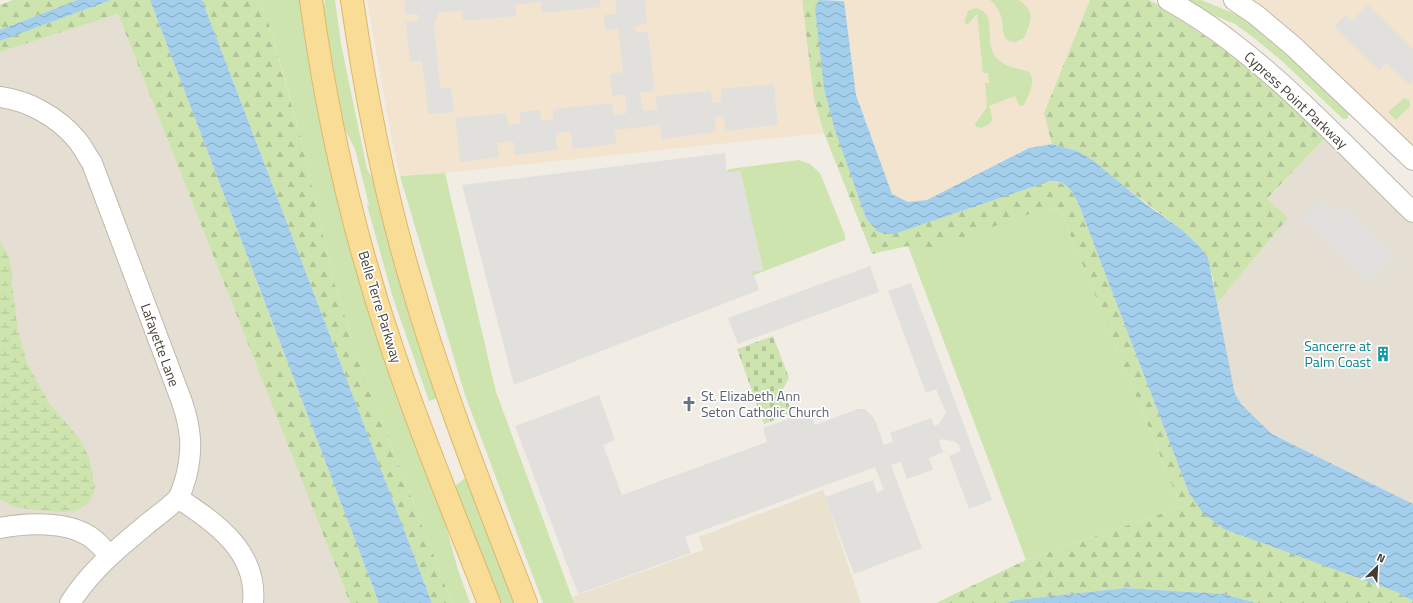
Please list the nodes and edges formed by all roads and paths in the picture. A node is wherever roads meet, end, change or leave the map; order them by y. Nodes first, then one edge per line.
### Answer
1 (312, 0) edge
2 (352, 0) edge
3 (1168, 0) edge
4 (1234, 0) edge
5 (0, 97) edge
6 (1413, 160) edge
7 (1413, 212) edge
8 (178, 498) junction
9 (0, 528) edge
10 (109, 556) junction
11 (70, 603) edge
12 (253, 603) edge
13 (489, 603) edge
14 (526, 603) edge

1 - 13 main road, Belle Terre Parkway
2 - 14 main road
3 - 7 street, Cypress Point Parkway
4 - 6 street
5 - 8 street, Lafayette Lane
8 - 10 street
8 - 12 street
9 - 10 street
10 - 11 street

